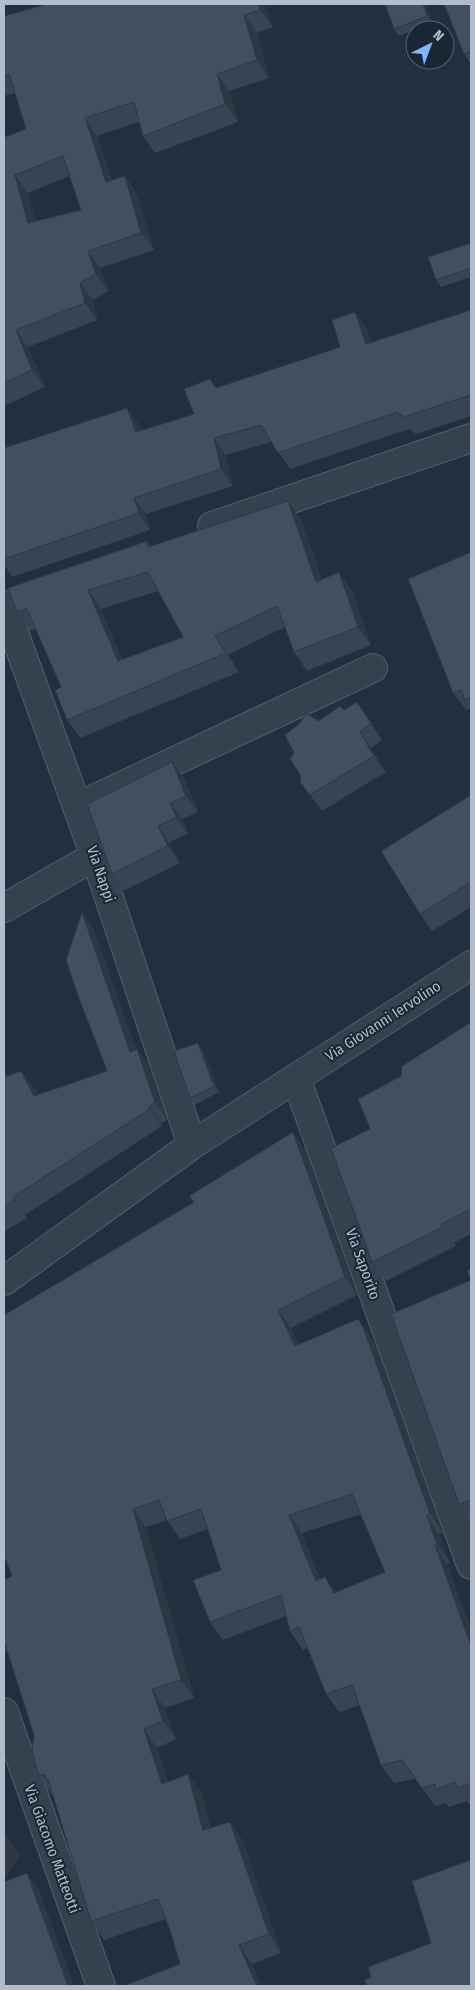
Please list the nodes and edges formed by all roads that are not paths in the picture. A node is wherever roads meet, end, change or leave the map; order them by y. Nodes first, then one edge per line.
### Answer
1 (471, 438) edge
2 (191, 533) edge
3 (10, 597) edge
4 (374, 668) dead end
5 (77, 807) junction
6 (95, 856) junction
7 (4, 908) edge
8 (471, 965) edge
9 (296, 1078) junction
10 (192, 1145) junction
11 (4, 1281) edge
12 (470, 1558) edge
13 (4, 1712) edge
14 (101, 1986) edge

1 - 2 street
3 - 5 street, Via Nappi
4 - 5 street
5 - 6 street, Via Nappi
6 - 7 street
6 - 10 street, Via Nappi
8 - 9 street, Via Giovanni Iervolino
9 - 10 street
9 - 12 street, Via Saporito
10 - 11 street
13 - 14 street, Via Giacomo Matteotti

